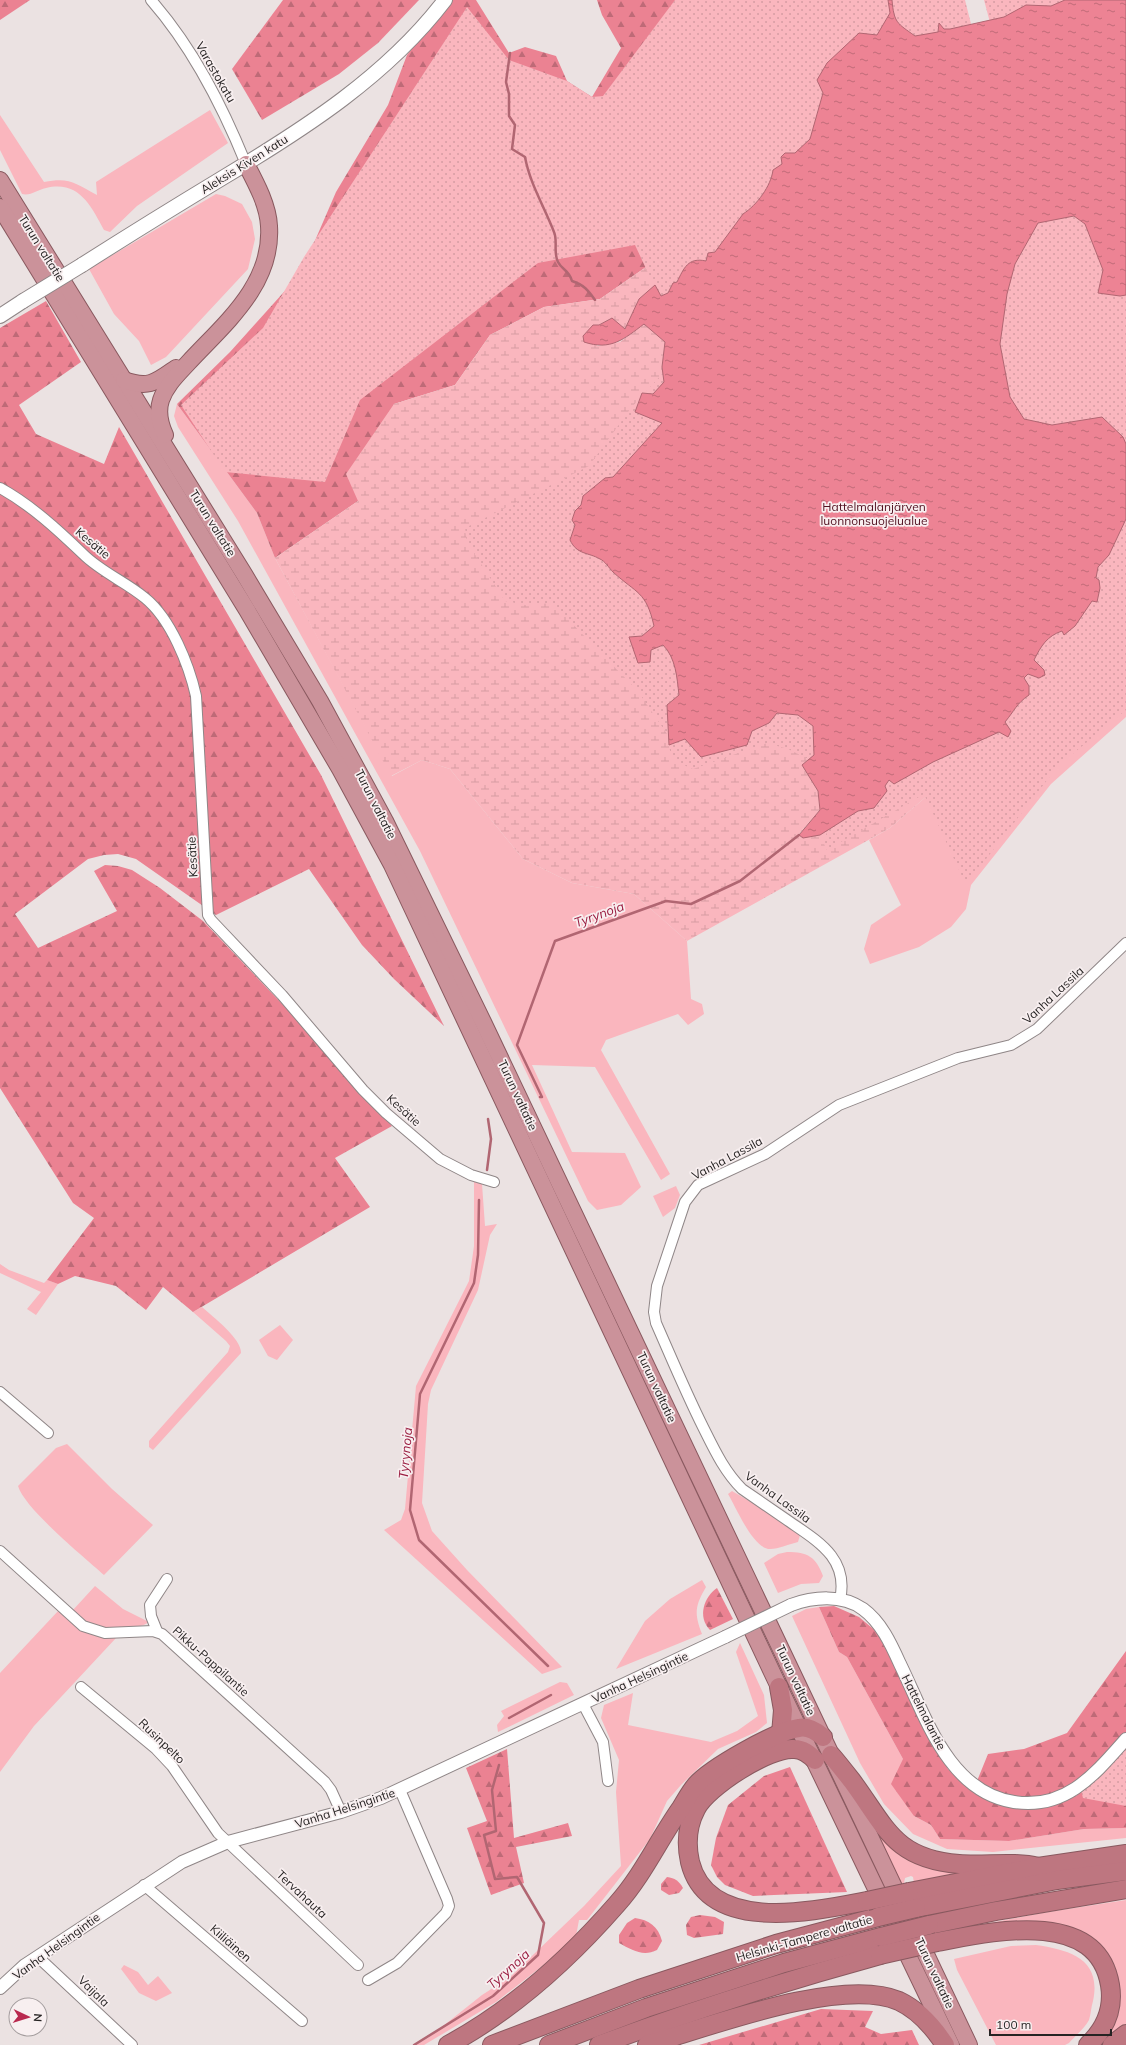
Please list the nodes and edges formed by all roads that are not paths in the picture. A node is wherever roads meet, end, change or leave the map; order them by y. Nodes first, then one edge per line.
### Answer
1 (150, 0) edge
2 (445, 0) edge
3 (246, 164) junction
4 (0, 180) edge
5 (0, 207) edge
6 (0, 214) edge
7 (30, 256) junction
8 (0, 316) edge
9 (200, 350) junction
10 (124, 380) junction
11 (181, 471) junction
12 (0, 488) edge
13 (1126, 943) edge
14 (494, 1182) dead end
15 (0, 1392) edge
16 (48, 1433) dead end
17 (0, 1551) edge
18 (167, 1579) dead end
19 (840, 1600) junction
20 (157, 1631) junction
21 (725, 1636) joint
22 (81, 1687) dead end
23 (779, 1687) junction
24 (583, 1704) junction
25 (799, 1727) junction
26 (781, 1734) junction
27 (823, 1737) junction
28 (1126, 1739) edge
29 (823, 1758) junction
30 (608, 1781) dead end
31 (400, 1790) junction
32 (341, 1812) junction
33 (228, 1842) junction
34 (1126, 1854) edge
35 (1038, 1867) junction
36 (1126, 1871) edge
37 (144, 1885) junction
38 (1126, 1889) edge
39 (913, 1900) junction
40 (38, 1957) junction
41 (358, 1964) dead end
42 (368, 1980) dead end
43 (0, 1988) edge
44 (302, 2021) dead end
45 (1126, 2034) edge
46 (132, 2045) edge
47 (448, 2045) edge
48 (492, 2045) edge
49 (550, 2045) edge
50 (599, 2045) edge
51 (647, 2045) edge
52 (945, 2045) edge
53 (951, 2045) edge
54 (969, 2045) edge
55 (1088, 2045) edge
56 (1112, 2045) edge

1 - 3 street, Varastokatu
2 - 3 main road, Aleksis Kiven katu
3 - 8 main road, Aleksis Kiven katu, bridge
3 - 9 highway
4 - 10 highway, Turun valtatie
5 - 7 highway, Turun valtatie
6 - 7 highway
7 - 23 highway, Turun valtatie
9 - 10 highway
9 - 11 highway
10 - 11 highway, Turun valtatie
11 - 27 highway, Turun valtatie
12 - 14 street, Kesätie
13 - 19 street, Vanha Lassila
15 - 16 street
17 - 20 street, Pikku-Pappilantie
18 - 20 street
19 - 21 street, Hattelmalantie, bridge
19 - 28 street, Hattelmalantie
20 - 32 street, Pikku-Pappilantie
21 - 24 street, Vanha Helsingintie
22 - 33 street, Rusinpelto
23 - 25 highway, Turun valtatie
23 - 26 highway
24 - 30 street
24 - 31 street, Vanha Helsingintie
25 - 26 highway
25 - 27 highway
25 - 29 highway, Turun valtatie
26 - 47 highway
27 - 29 highway, Turun valtatie
29 - 35 highway
29 - 39 highway, bridge
29 - 53 highway, Turun valtatie
29 - 54 highway, Turun valtatie
31 - 32 street, Vanha Helsingintie
31 - 42 street
32 - 33 street, Vanha Helsingintie
33 - 37 street, Vanha Helsingintie
33 - 41 street, Tervahauta
34 - 35 highway
35 - 39 highway
36 - 39 highway, Helsinki-Tampere valtatie
37 - 40 street, Vanha Helsingintie
37 - 44 street, Kiiliäinen
38 - 49 highway, Helsinki-Tampere valtatie, bridge
39 - 48 highway, Helsinki-Tampere valtatie, bridge
40 - 43 street, Vanha Helsingintie
40 - 46 street, Vaijala
45 - 56 highway
50 - 55 highway, bridge
51 - 52 highway

